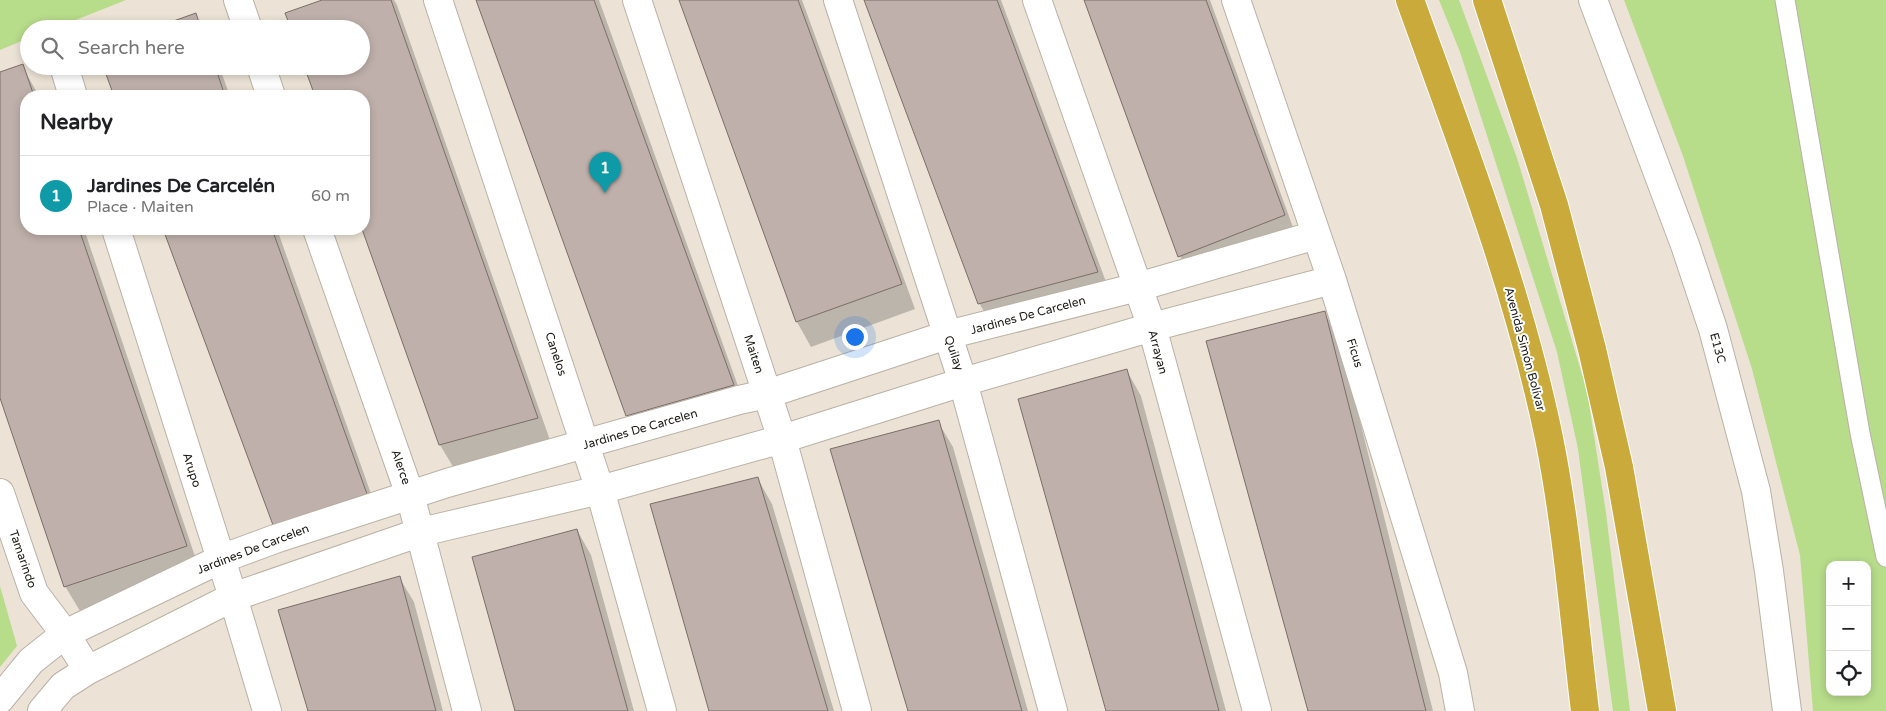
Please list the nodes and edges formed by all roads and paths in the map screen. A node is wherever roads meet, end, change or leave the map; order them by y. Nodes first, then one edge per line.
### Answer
1 (238, 0) edge
2 (438, 0) edge
3 (638, 0) edge
4 (838, 0) edge
5 (1037, 0) edge
6 (1236, 0) edge
7 (1410, 0) edge
8 (1487, 0) edge
9 (1593, 0) edge
10 (1785, 0) edge
11 (245, 20) edge
12 (67, 75) edge
13 (264, 75) edge
14 (72, 90) edge
15 (269, 90) edge
16 (1316, 234) junction
17 (118, 235) edge
18 (320, 235) edge
19 (1332, 280) junction
20 (1138, 287) junction
21 (1152, 327) junction
22 (948, 336) junction
23 (964, 382) junction
24 (767, 394) junction
25 (782, 439) junction
26 (586, 444) junction
27 (600, 490) junction
28 (0, 493) edge
29 (410, 495) junction
30 (421, 532) junction
31 (1886, 557) edge
32 (221, 559) junction
33 (233, 597) junction
34 (65, 634) junction
35 (88, 670) junction
36 (67, 698) edge
37 (0, 700) edge
38 (42, 711) edge
39 (267, 711) edge
40 (467, 711) edge
41 (662, 711) edge
42 (857, 711) edge
43 (1053, 711) edge
44 (1257, 711) edge
45 (1460, 711) edge
46 (1585, 711) edge
47 (1662, 711) edge
48 (1786, 711) edge

1 - 11 street
2 - 26 street, Canelos
3 - 24 street, Maiten
4 - 22 street, Quilay
5 - 20 street, Arrayan
6 - 16 street, Ficus
7 - 46 highway, Avenida Simón Bolívar
8 - 47 highway
9 - 48 street, E13C
10 - 31 lane
12 - 14 street
13 - 15 street
16 - 19 street, Ficus
16 - 20 street, Jardines De Carcelen
17 - 32 street, Arupo
18 - 29 street, Alerce
19 - 21 street
19 - 45 street, Ficus
20 - 21 street, Arrayan
20 - 22 street, Jardines De Carcelen
21 - 23 street
21 - 44 street, Arrayan
22 - 23 street, Quilay
22 - 24 street, Jardines De Carcelen
23 - 25 street
23 - 43 street, Quilay
24 - 25 street, Maiten
24 - 26 street, Jardines De Carcelen
25 - 27 street
25 - 42 street, Maiten
26 - 27 street, Canelos
26 - 29 street, Jardines De Carcelen
27 - 30 street
27 - 41 street, Canelos
28 - 34 street, Tamarindo
29 - 30 street, Alerce
29 - 32 street, Jardines De Carcelen
30 - 33 street
30 - 40 street, Alerce
32 - 33 street, Arupo
32 - 34 street, Jardines De Carcelen
33 - 35 street
33 - 39 street, Arupo
34 - 35 street, Tamarindo
34 - 37 street, Jardines De Carcelen
35 - 36 street
36 - 38 street

